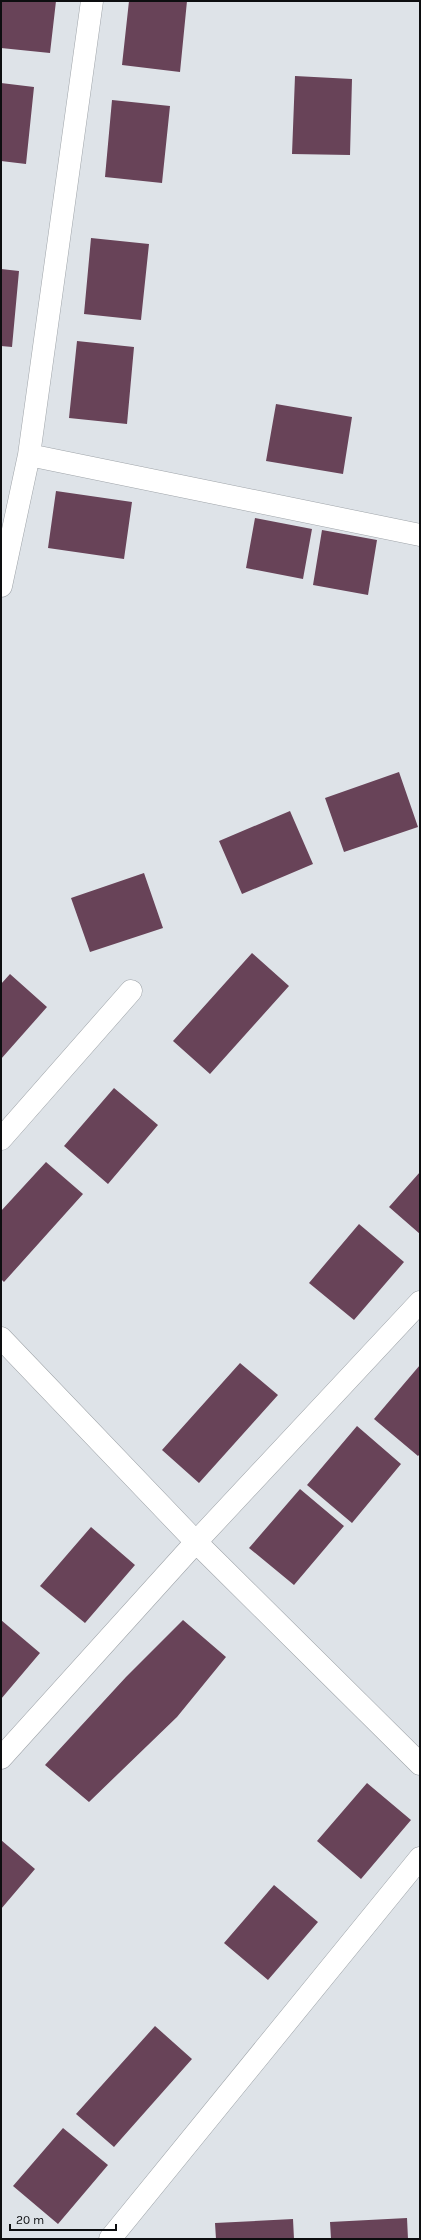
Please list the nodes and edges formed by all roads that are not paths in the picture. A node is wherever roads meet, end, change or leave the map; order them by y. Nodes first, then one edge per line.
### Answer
1 (92, 1) edge
2 (29, 455) junction
3 (420, 535) edge
4 (1, 586) edge
5 (131, 991) dead end
6 (1, 1139) edge
7 (420, 1302) edge
8 (1, 1338) edge
9 (196, 1542) junction
10 (1, 1758) edge
11 (420, 1764) edge
12 (420, 1858) edge
13 (110, 2239) edge

1 - 2 street
2 - 3 street
2 - 4 street
5 - 6 street
7 - 9 street
8 - 9 street
9 - 10 street
9 - 11 street
12 - 13 street

